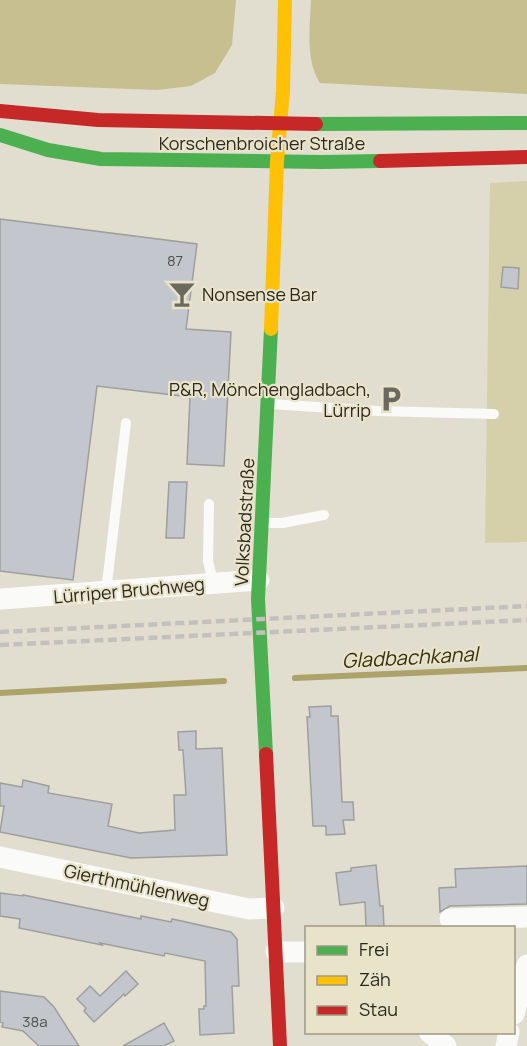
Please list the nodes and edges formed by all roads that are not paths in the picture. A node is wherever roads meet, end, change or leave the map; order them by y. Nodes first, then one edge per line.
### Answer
1 (285, 0) edge
2 (0, 111) edge
3 (280, 123) junction
4 (527, 123) edge
5 (0, 135) edge
6 (527, 157) edge
7 (277, 161) junction
8 (269, 404) junction
9 (495, 414) dead end
10 (126, 423) dead end
11 (209, 504) dead end
12 (324, 515) dead end
13 (264, 523) junction
14 (258, 580) junction
15 (213, 582) junction
16 (106, 592) junction
17 (0, 599) edge
18 (0, 857) edge
19 (273, 908) junction
20 (527, 917) edge
21 (450, 919) dead end
22 (276, 952) junction
23 (305, 952) edge
24 (527, 966) edge
25 (515, 1007) edge
26 (431, 1034) edge
27 (280, 1046) edge
28 (446, 1046) edge

1 - 3 main road, Volksbadstraße
2 - 3 main road, Korschenbroicher Straße
3 - 4 main road, Korschenbroicher Straße
3 - 7 main road, Volksbadstraße
5 - 7 main road, Korschenbroicher Straße
6 - 7 main road, Korschenbroicher Straße
7 - 8 main road, Volksbadstraße
8 - 9 lane
8 - 13 main road, Volksbadstraße
10 - 16 lane
11 - 15 lane
12 - 13 lane
13 - 14 main road, Volksbadstraße
14 - 15 street, Lürriper Bruchweg
14 - 19 main road, Volksbadstraße
15 - 16 street, Lürriper Bruchweg
16 - 17 street, Lürriper Bruchweg
18 - 19 street, Gierthmühlenweg
19 - 22 main road, Volksbadstraße
20 - 21 street
22 - 23 street
22 - 27 main road, Volksbadstraße
24 - 25 street
26 - 28 street

